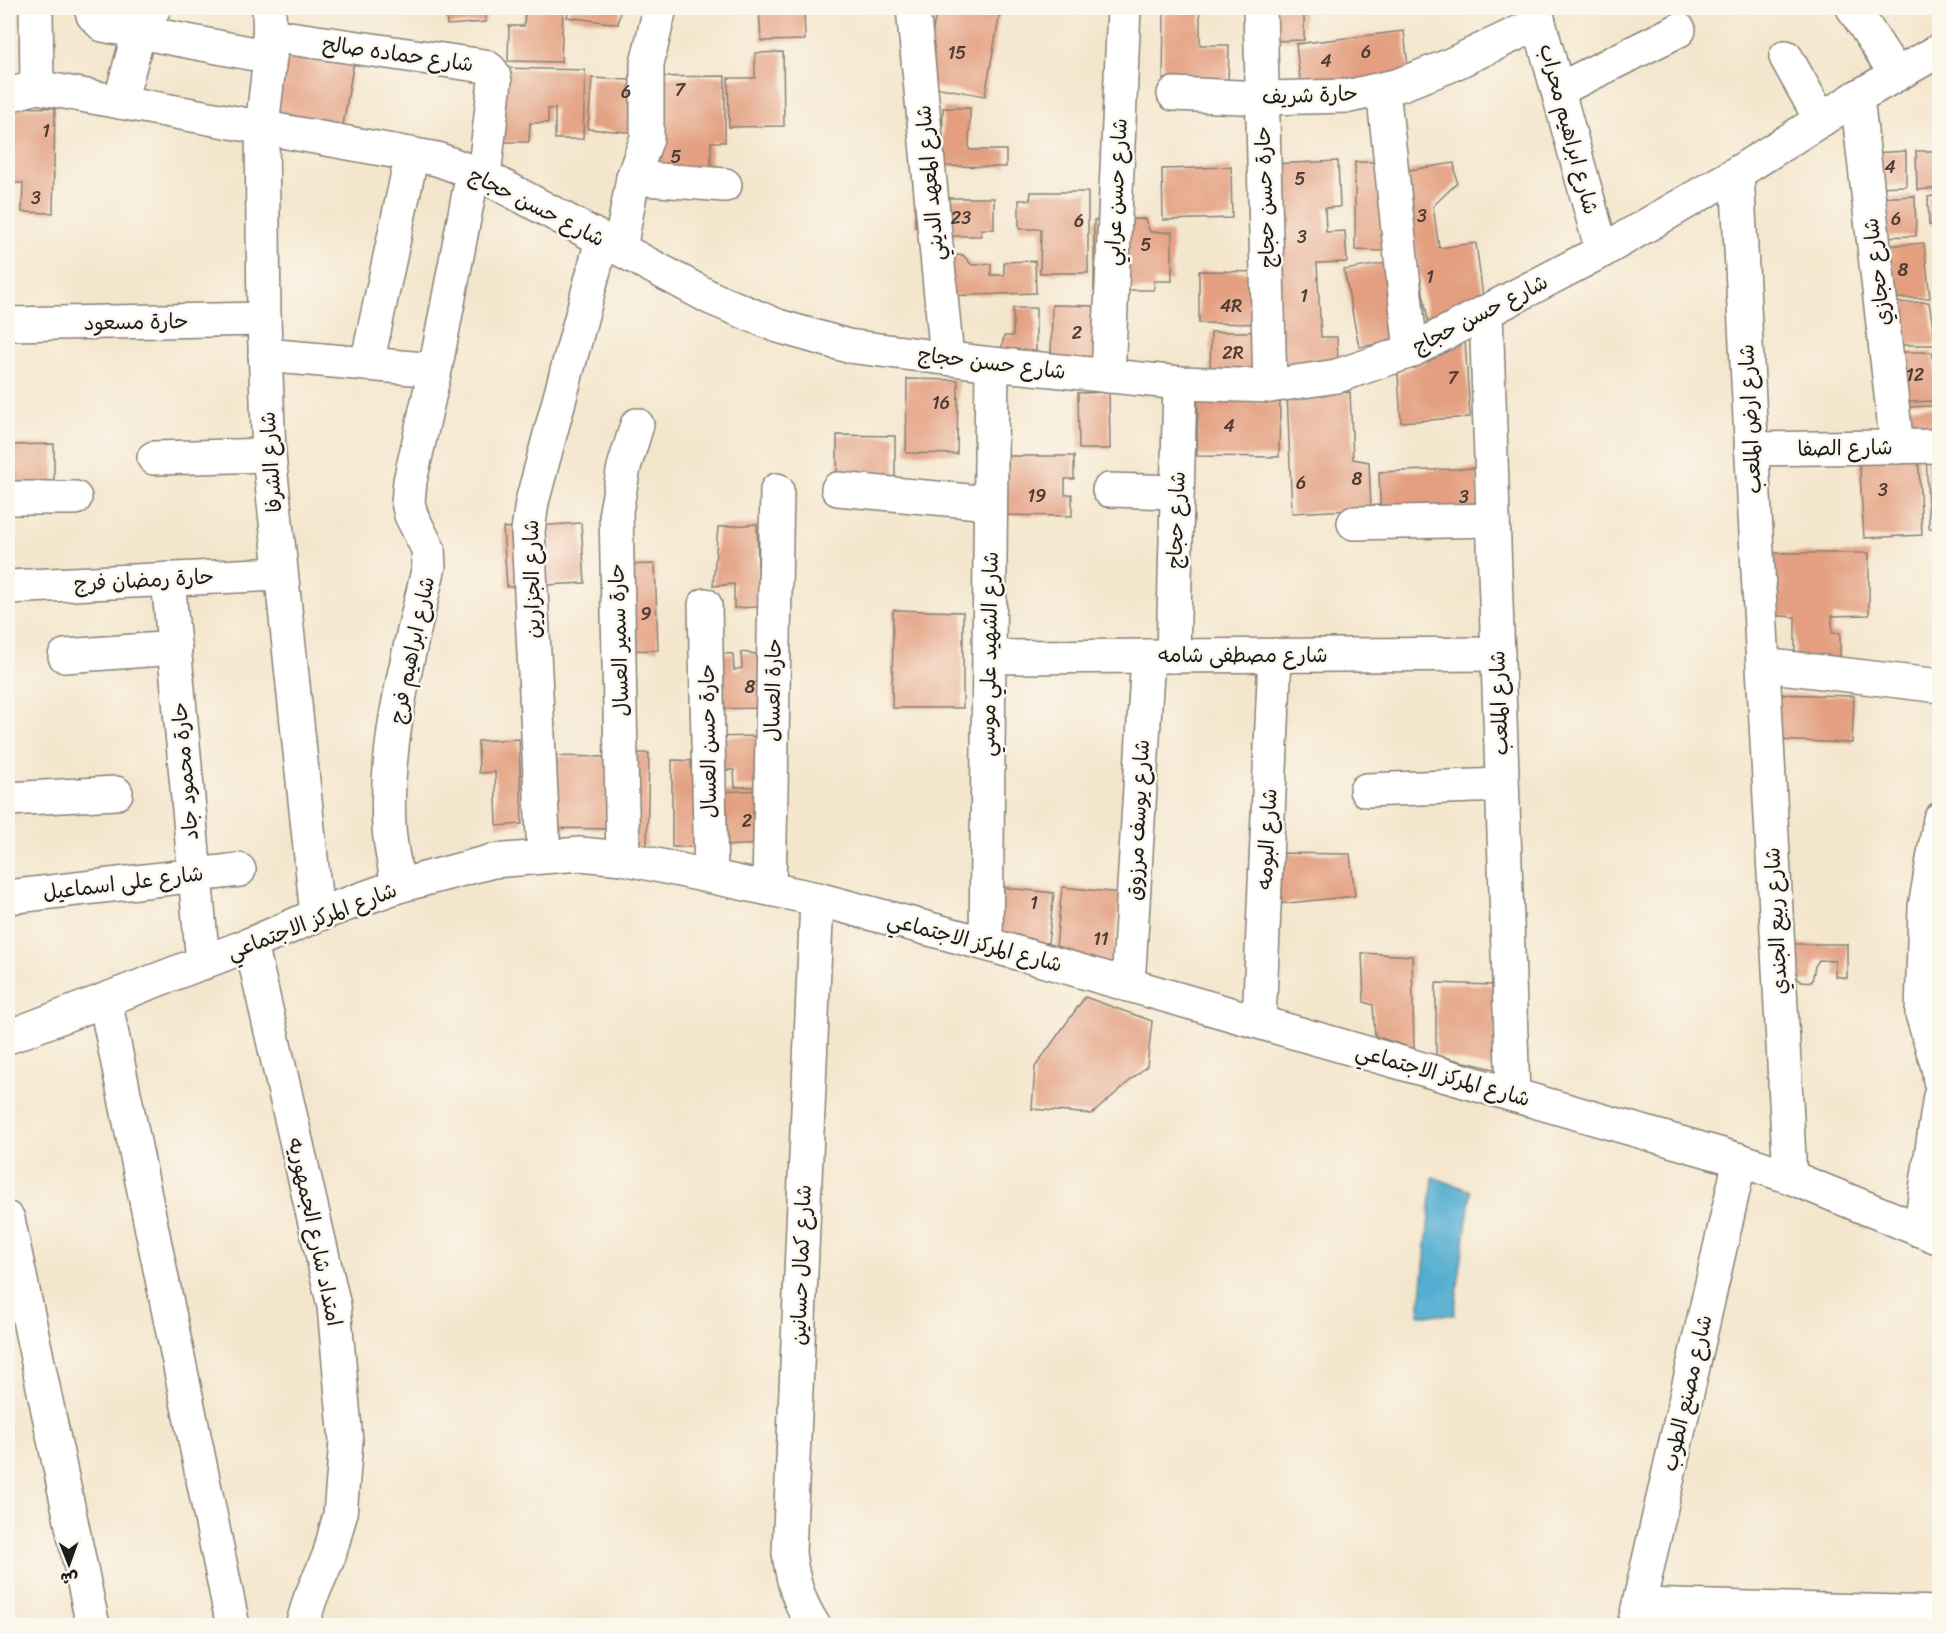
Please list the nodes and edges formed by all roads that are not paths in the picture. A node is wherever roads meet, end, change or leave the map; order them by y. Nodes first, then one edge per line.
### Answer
1 (36, 8) edge
2 (91, 8) edge
3 (660, 8) edge
4 (913, 8) edge
5 (1124, 8) edge
6 (1260, 8) edge
7 (1853, 8) edge
8 (1537, 15) edge
9 (146, 20) edge
10 (1679, 30) dead end
11 (269, 33) edge
12 (1940, 50) edge
13 (1786, 57) dead end
14 (1896, 74) junction
15 (1383, 89) junction
16 (1558, 90) junction
17 (15, 94) edge
18 (1174, 94) dead end
19 (1857, 97) junction
20 (1263, 98) junction
21 (120, 102) junction
22 (1821, 120) junction
23 (262, 127) junction
24 (412, 154) junction
25 (1737, 173) junction
26 (479, 174) junction
27 (633, 178) junction
28 (718, 191) dead end
29 (611, 244) junction
30 (1602, 251) junction
31 (1486, 312) junction
32 (264, 319) junction
33 (8, 324) edge
34 (1412, 351) junction
35 (265, 355) junction
36 (947, 358) junction
37 (367, 364) junction
38 (992, 364) junction
39 (435, 370) junction
40 (1108, 376) junction
41 (1180, 383) junction
42 (1270, 386) junction
43 (637, 425) dead end
44 (1940, 446) edge
45 (1897, 447) junction
46 (1751, 449) junction
47 (269, 455) junction
48 (154, 458) dead end
49 (838, 489) dead end
50 (777, 490) dead end
51 (1109, 490) dead end
52 (1177, 492) junction
53 (8, 498) edge
54 (75, 498) dead end
55 (990, 503) junction
56 (1493, 520) junction
57 (1354, 523) dead end
58 (280, 574) junction
59 (168, 579) junction
60 (8, 587) edge
61 (705, 605) dead end
62 (175, 648) junction
63 (1498, 654) junction
64 (65, 656) dead end
65 (1160, 656) junction
66 (1275, 656) junction
67 (989, 657) junction
68 (1763, 665) junction
69 (1940, 686) edge
70 (1502, 785) junction
71 (1366, 790) dead end
72 (116, 793) dead end
73 (8, 799) edge
74 (1940, 819) edge
75 (544, 856) junction
76 (623, 858) junction
77 (239, 870) dead end
78 (195, 875) junction
79 (711, 876) junction
80 (398, 886) junction
81 (769, 889) junction
82 (8, 897) edge
83 (816, 899) junction
84 (316, 915) junction
85 (252, 944) junction
86 (986, 944) junction
87 (203, 963) junction
88 (1128, 985) junction
89 (105, 1000) junction
90 (1259, 1022) junction
91 (8, 1037) edge
92 (1940, 1081) edge
93 (1513, 1095) junction
94 (1940, 1096) edge
95 (1740, 1160) junction
96 (1790, 1177) junction
97 (8, 1219) edge
98 (1930, 1234) edge
99 (18, 1330) edge
100 (1940, 1613) edge
101 (1636, 1616) edge
102 (93, 1626) edge
103 (233, 1626) edge
104 (302, 1626) edge
105 (814, 1626) edge

1 - 17 street
2 - 9 street
3 - 27 street, شارع الجزارين
4 - 36 street, شارع المعهد الديني
5 - 40 street, شارع حسن عرابي
6 - 20 street, حارة حسن حجاج
7 - 14 street
8 - 15 street, حارة شريف
8 - 16 street, شارع ابراهيم محراب
9 - 11 street
9 - 21 street
10 - 16 street
11 - 23 street, شارع الشرفا
11 - 26 street, شارع حماده صالح
12 - 14 street, شارع حسن حجاج
13 - 22 street
14 - 19 street, شارع حسن حجاج
15 - 20 street, حارة شريف
15 - 34 street
16 - 30 street, شارع ابراهيم محراب
17 - 21 street, شارع حسن حجاج
18 - 20 street, حارة شريف
19 - 22 street, شارع حسن حجاج
19 - 45 street, شارع حجازي
20 - 42 street, حارة حسن حجاج
21 - 23 street, شارع حسن حجاج
22 - 25 street, شارع حسن حجاج
23 - 24 street, شارع حسن حجاج
23 - 32 street, شارع الشرفا
24 - 26 street, شارع حسن حجاج
24 - 37 street
25 - 30 street, شارع حسن حجاج
25 - 46 street, شارع ارض الملعب
26 - 29 street, شارع حسن حجاج
26 - 39 street, شارع ابراهيم فرج
27 - 28 street
27 - 29 street, شارع الجزارين
29 - 36 street, شارع حسن حجاج
29 - 75 street, شارع الجزارين
30 - 31 street, شارع حسن حجاج
31 - 34 street, شارع حسن حجاج
31 - 56 street, شارع الملعب
32 - 33 street, حارة مسعود
32 - 35 street, شارع الشرفا
34 - 42 street, شارع حسن حجاج
35 - 37 street
35 - 47 street, شارع الشرفا
36 - 38 street, شارع حسن حجاج
37 - 39 street
38 - 40 street, شارع حسن حجاج
38 - 55 street, شارع الشهيد علي موسي
39 - 80 street, شارع ابراهيم فرج
40 - 41 street, شارع حسن حجاج
41 - 42 street, شارع حسن حجاج
41 - 52 street, شارع حجاج
43 - 76 street, حارة سمير العسال
44 - 45 street, شارع الصفا
45 - 46 street, شارع الصفا
46 - 68 street, شارع ارض الملعب
47 - 48 street
47 - 58 street, شارع الشرفا
49 - 55 street
50 - 81 street, حارة العسال
51 - 52 street
52 - 65 street, شارع حجاج
53 - 54 street
55 - 67 street, شارع الشهيد علي موسي
56 - 57 street
56 - 63 street, شارع الملعب
58 - 59 street, حارة رمضان فرج
58 - 84 street, شارع الشرفا
59 - 60 street, حارة رمضان فرج
59 - 62 street, حارة محمود جاد
61 - 79 street, حارة حسن العسال
62 - 64 street
62 - 78 street, حارة محمود جاد
63 - 66 street, شارع مصطفى شامه
63 - 70 street, شارع الملعب
65 - 66 street, شارع مصطفى شامه
65 - 67 street, شارع مصطفى شامه
65 - 88 street, شارع يوسف مرزوق
66 - 90 street, شارع البومه
67 - 86 street, شارع الشهيد علي موسي
68 - 69 street
68 - 96 street, شارع ربيع الجندي
70 - 71 street
70 - 93 street, شارع الملعب
72 - 73 street
74 - 92 street
75 - 76 street, شارع المركز الاجتماعي
75 - 80 street, شارع المركز الاجتماعي
76 - 79 street, شارع المركز الاجتماعي
77 - 78 street, شارع على اسماعيل
78 - 82 street, شارع على اسماعيل
78 - 87 street, حارة محمود جاد
79 - 81 street, شارع المركز الاجتماعي
80 - 84 street, شارع المركز الاجتماعي
81 - 83 street, شارع المركز الاجتماعي
83 - 86 street, شارع المركز الاجتماعي
83 - 105 street, شارع كمال حسانين
84 - 85 street, شارع المركز الاجتماعي
85 - 87 street, شارع المركز الاجتماعي
85 - 104 street, امتداد شارع الجمهوريه
86 - 88 street, شارع المركز الاجتماعي
87 - 89 street, شارع المركز الاجتماعي
88 - 90 street, شارع المركز الاجتماعي
89 - 91 street, شارع المركز الاجتماعي
89 - 103 street
90 - 93 street, شارع المركز الاجتماعي
93 - 95 street, شارع المركز الاجتماعي
94 - 98 street
95 - 96 street, شارع المركز الاجتماعي
95 - 101 street, شارع مصنع الطوب
96 - 98 street, شارع المركز الاجتماعي
97 - 99 street
99 - 102 street
100 - 101 street

